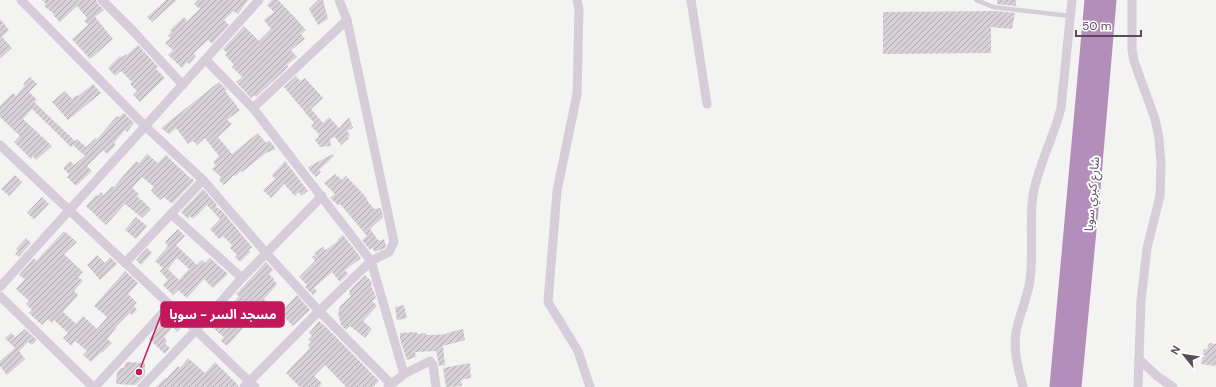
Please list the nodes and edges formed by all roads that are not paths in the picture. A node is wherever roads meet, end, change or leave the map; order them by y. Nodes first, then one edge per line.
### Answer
1 (21, 0) edge
2 (102, 0) edge
3 (339, 0) edge
4 (577, 0) edge
5 (691, 0) edge
6 (976, 0) edge
7 (1072, 0) edge
8 (1093, 0) edge
9 (1108, 0) edge
10 (1132, 0) edge
11 (254, 2) edge
12 (1070, 16) junction
13 (347, 20) junction
14 (206, 60) junction
15 (183, 85) junction
16 (707, 104) dead end
17 (253, 108) junction
18 (145, 126) junction
19 (0, 145) edge
20 (203, 180) junction
21 (322, 196) junction
22 (69, 210) junction
23 (171, 214) junction
24 (266, 253) junction
25 (371, 261) junction
26 (125, 263) junction
27 (242, 278) junction
28 (0, 287) edge
29 (0, 296) edge
30 (170, 305) junction
31 (319, 311) junction
32 (196, 330) junction
33 (1139, 359) junction
34 (404, 374) junction
35 (249, 385) edge
36 (390, 386) edge
37 (94, 387) edge
38 (142, 387) edge
39 (436, 387) edge
40 (590, 387) edge
41 (1023, 387) edge
42 (1058, 387) edge
43 (1073, 387) edge
44 (1138, 387) edge
45 (1173, 387) edge

1 - 18 street
2 - 15 street
3 - 13 street
4 - 40 street
5 - 16 street
6 - 12 lane
7 - 12 street
8 - 42 highway, شارع كبري سوبا
9 - 43 highway, شارع كبري سوبا
10 - 33 street
11 - 14 street
12 - 41 street
13 - 17 street
13 - 25 street
14 - 15 street
14 - 17 street
15 - 18 street
17 - 21 street
18 - 20 street
18 - 22 street
19 - 22 street
20 - 23 street
20 - 24 street
21 - 24 street
21 - 25 street
22 - 26 street
22 - 28 street
23 - 26 street
23 - 27 street
24 - 27 street
24 - 31 street
25 - 31 street
25 - 34 street
26 - 30 street
27 - 32 street
29 - 37 street
30 - 32 street
30 - 37 street
31 - 35 street
31 - 36 street
32 - 35 street
32 - 38 street
33 - 44 street
33 - 45 street
34 - 36 street
34 - 39 street

